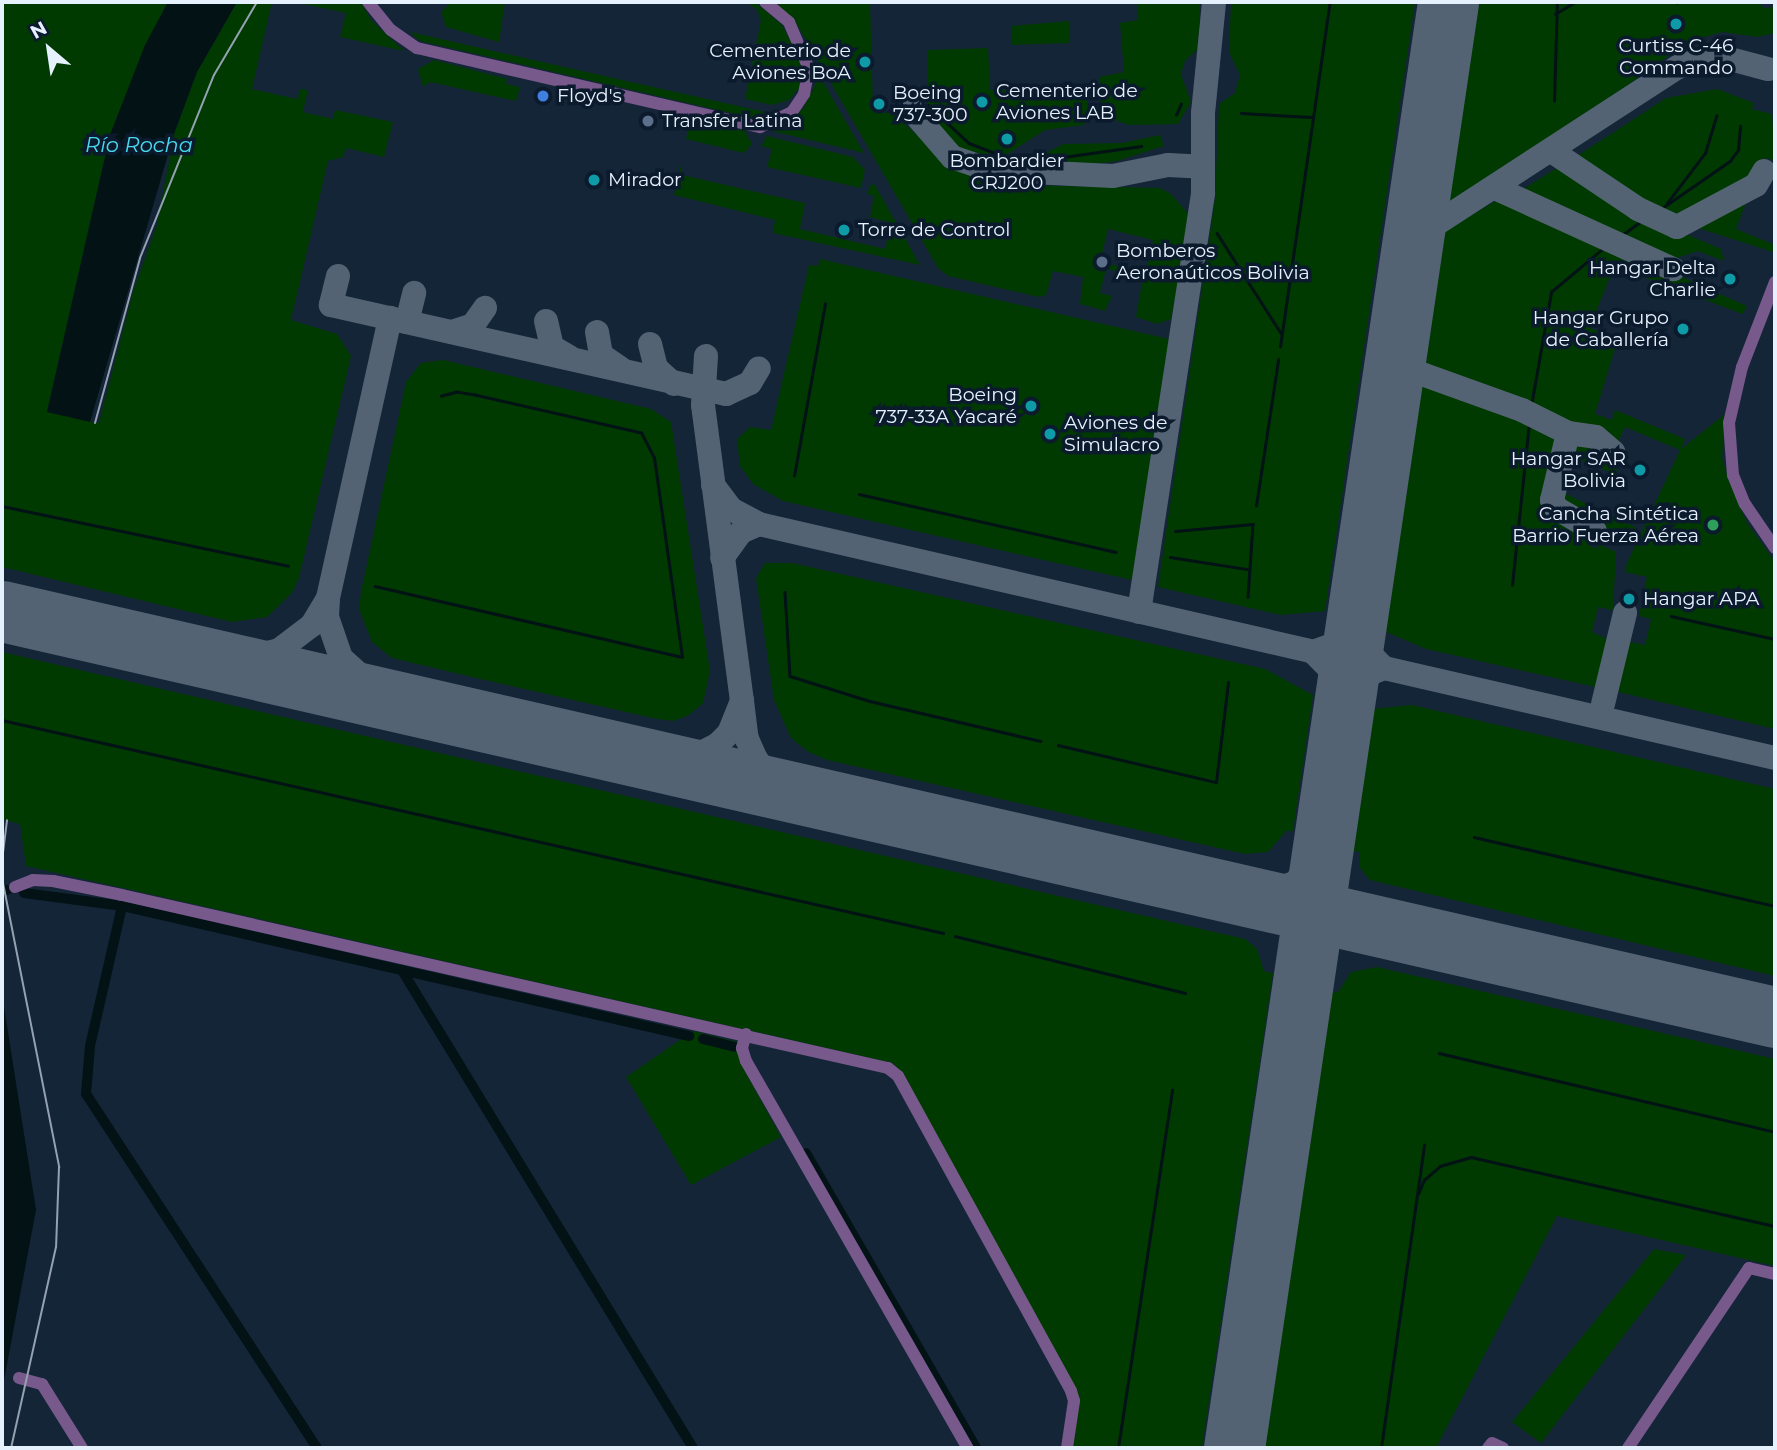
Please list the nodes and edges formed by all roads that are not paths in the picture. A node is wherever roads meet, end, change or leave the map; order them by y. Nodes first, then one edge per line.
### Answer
1 (368, 2) edge
2 (765, 2) edge
3 (1775, 282) edge
4 (1775, 548) edge
5 (15, 887) dead end
6 (746, 1034) junction
7 (1775, 1273) edge
8 (19, 1378) dead end
9 (82, 1448) edge
10 (968, 1448) edge
11 (1067, 1448) edge
12 (1628, 1448) edge

1 - 2 street
3 - 4 street
5 - 6 street
6 - 10 street
6 - 11 street
7 - 12 street
8 - 9 street

